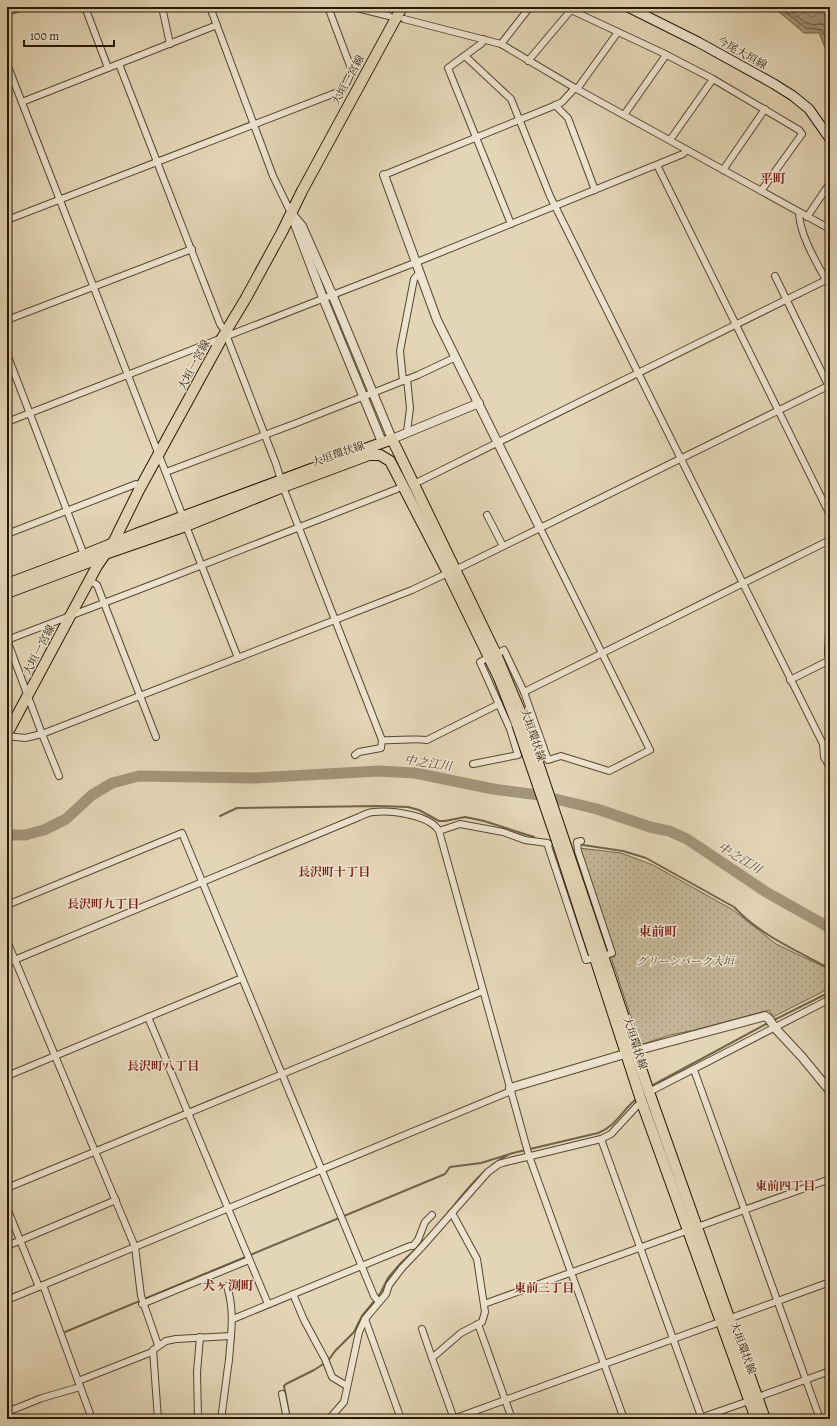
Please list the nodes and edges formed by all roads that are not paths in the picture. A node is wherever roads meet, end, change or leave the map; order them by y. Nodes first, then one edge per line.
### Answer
1 (23, 7) edge
2 (85, 7) edge
3 (162, 7) edge
4 (210, 7) edge
5 (328, 7) edge
6 (353, 7) edge
7 (402, 7) edge
8 (530, 7) edge
9 (628, 7) edge
10 (7, 12) edge
11 (390, 16) dead end
12 (404, 19) dead end
13 (217, 25) junction
14 (618, 32) junction
15 (483, 39) junction
16 (170, 44) junction
17 (501, 44) junction
18 (666, 55) junction
19 (465, 56) junction
20 (528, 61) junction
21 (119, 64) junction
22 (8, 68) edge
23 (108, 68) junction
24 (713, 79) junction
25 (576, 89) junction
26 (22, 102) junction
27 (554, 105) junction
28 (765, 109) junction
29 (624, 115) junction
30 (519, 120) junction
31 (254, 124) junction
32 (476, 138) junction
33 (830, 139) edge
34 (670, 140) junction
35 (687, 150) junction
36 (157, 162) junction
37 (657, 165) junction
38 (723, 170) junction
39 (384, 175) joint
40 (830, 183) edge
41 (595, 190) junction
42 (761, 191) junction
43 (60, 200) junction
44 (556, 206) junction
45 (799, 212) junction
46 (291, 213) junction
47 (807, 217) junction
48 (7, 220) edge
49 (511, 224) junction
50 (830, 229) edge
51 (192, 248) junction
52 (417, 262) junction
53 (420, 272) junction
54 (775, 276) dead end
55 (826, 280) junction
56 (94, 287) junction
57 (830, 287) edge
58 (332, 294) junction
59 (323, 298) junction
60 (786, 300) junction
61 (7, 320) edge
62 (736, 325) junction
63 (225, 336) junction
64 (7, 354) edge
65 (456, 357) junction
66 (639, 373) junction
67 (128, 375) junction
68 (405, 380) junction
69 (829, 385) edge
70 (373, 392) junction
71 (364, 396) junction
72 (479, 403) junction
73 (778, 410) junction
74 (30, 413) junction
75 (7, 422) edge
76 (407, 432) junction
77 (264, 435) junction
78 (387, 440) junction
79 (498, 442) junction
80 (159, 454) junction
81 (369, 455) junction
82 (680, 458) junction
83 (390, 461) junction
84 (166, 472) junction
85 (282, 483) junction
86 (414, 484) junction
87 (141, 487) junction
88 (397, 489) dead end
89 (68, 511) junction
90 (487, 515) dead end
91 (830, 515) edge
92 (184, 521) junction
93 (300, 527) junction
94 (540, 528) junction
95 (7, 534) edge
96 (830, 540) edge
97 (114, 543) junction
98 (503, 546) junction
99 (105, 554) junction
100 (84, 555) junction
101 (201, 566) junction
102 (451, 572) junction
103 (89, 580) junction
104 (743, 583) junction
105 (7, 584) edge
106 (7, 593) edge
107 (104, 603) junction
108 (830, 611) edge
109 (71, 615) junction
110 (335, 620) junction
111 (7, 640) edge
112 (602, 652) junction
113 (493, 656) junction
114 (238, 658) junction
115 (830, 660) edge
116 (790, 680) junction
117 (524, 692) junction
118 (140, 696) junction
119 (28, 697) junction
120 (499, 704) junction
121 (42, 734) junction
122 (7, 735) edge
123 (156, 737) dead end
124 (382, 740) junction
125 (355, 755) dead end
126 (473, 764) dead end
127 (830, 767) edge
128 (59, 776) dead end
129 (439, 831) junction
130 (581, 841) dead end
131 (555, 844) junction
132 (202, 882) junction
133 (7, 905) edge
134 (7, 941) edge
135 (598, 957) junction
136 (15, 960) junction
137 (7, 963) edge
138 (242, 978) junction
139 (483, 990) junction
140 (830, 1000) edge
141 (148, 1017) junction
142 (772, 1024) junction
143 (630, 1052) junction
144 (55, 1056) junction
145 (694, 1070) junction
146 (281, 1073) junction
147 (7, 1076) edge
148 (511, 1089) junction
149 (830, 1091) edge
150 (649, 1092) junction
151 (642, 1103) junction
152 (188, 1113) junction
153 (601, 1139) junction
154 (94, 1152) junction
155 (529, 1156) junction
156 (322, 1170) junction
157 (830, 1179) edge
158 (7, 1188) edge
159 (116, 1200) junction
160 (7, 1208) edge
161 (228, 1209) junction
162 (744, 1210) junction
163 (452, 1213) junction
164 (432, 1215) dead end
165 (692, 1229) junction
166 (20, 1240) junction
167 (7, 1246) edge
168 (135, 1247) junction
169 (640, 1248) junction
170 (249, 1260) junction
171 (362, 1266) junction
172 (571, 1272) junction
173 (830, 1282) edge
174 (41, 1286) junction
175 (227, 1286) dead end
176 (293, 1294) junction
177 (7, 1300) edge
178 (377, 1300) junction
179 (777, 1302) junction
180 (142, 1304) junction
181 (268, 1304) junction
182 (484, 1304) junction
183 (233, 1319) junction
184 (365, 1319) junction
185 (730, 1319) junction
186 (720, 1322) junction
187 (478, 1324) junction
188 (422, 1329) dead end
189 (231, 1336) junction
190 (200, 1337) junction
191 (673, 1339) junction
192 (158, 1345) junction
193 (152, 1352) junction
194 (432, 1358) junction
195 (604, 1364) junction
196 (830, 1371) edge
197 (806, 1380) junction
198 (79, 1384) junction
199 (347, 1386) junction
200 (282, 1394) dead end
201 (753, 1399) junction
202 (505, 1400) junction
203 (7, 1412) edge
204 (700, 1418) edge
205 (92, 1419) edge
206 (158, 1419) edge
207 (202, 1419) edge
208 (221, 1419) edge
209 (287, 1419) edge
210 (329, 1419) edge
211 (401, 1419) edge
212 (453, 1419) edge
213 (512, 1419) edge
214 (624, 1419) edge
215 (756, 1419) edge
216 (766, 1419) edge
217 (820, 1419) edge

1 - 10 street
2 - 23 street
3 - 16 street
4 - 13 street
5 - 31 street
6 - 11 street
7 - 46 main road, 大垣一宮線
8 - 17 street
9 - 33 main road, 今尾大垣線
12 - 15 street
13 - 16 street
13 - 31 street
14 - 18 street
14 - 20 street
14 - 25 street
15 - 17 street
15 - 19 street
16 - 21 street
17 - 20 street
18 - 24 street
18 - 29 street
19 - 30 street
19 - 32 street
20 - 25 street
21 - 23 street
21 - 36 street
22 - 26 street
23 - 26 street
24 - 28 street
24 - 34 street
25 - 27 street
25 - 29 street
26 - 43 street
27 - 30 street
27 - 41 street
28 - 38 street
28 - 42 street
29 - 34 street
30 - 32 street
30 - 44 street
31 - 36 street
31 - 46 street
32 - 39 street
32 - 49 street
34 - 35 street
35 - 37 street
35 - 38 street
36 - 43 street
36 - 51 street
37 - 41 street
37 - 62 street
38 - 42 street
39 - 52 street
40 - 47 street
41 - 44 street
42 - 45 street
43 - 48 street
43 - 56 street
44 - 49 street
44 - 66 street
45 - 47 street
45 - 55 street
46 - 58 street
46 - 59 street
46 - 63 main road, 大垣一宮線
47 - 50 street
49 - 52 street
51 - 56 street
51 - 63 street
52 - 53 street
52 - 58 street
53 - 65 street
53 - 68 street
54 - 60 street
55 - 57 street
55 - 60 street
56 - 61 street
56 - 67 street
58 - 59 street
58 - 70 street
59 - 63 street
59 - 71 street
60 - 62 street
60 - 69 street
62 - 66 street
62 - 73 street
63 - 67 street
63 - 77 street
63 - 80 main road, 大垣一宮線
64 - 74 street
65 - 68 street
65 - 72 street
66 - 79 street
66 - 82 street
67 - 74 street
67 - 80 street
68 - 70 street
68 - 76 street
69 - 73 street
70 - 71 street
70 - 78 street
71 - 77 street
71 - 78 street
72 - 76 street
72 - 79 street
73 - 82 street
73 - 91 street
74 - 75 street
74 - 89 street
76 - 78 street
77 - 84 street
77 - 85 street
78 - 81 main road
78 - 83 main road
78 - 85 main road, 大垣環状線
78 - 86 main road, 大垣環状線
79 - 86 street
79 - 94 street
80 - 84 street
80 - 87 main road, 大垣一宮線
81 - 83 main road, 大垣環状線
81 - 85 main road, 大垣環状線
82 - 94 street
82 - 104 street
83 - 102 main road, 大垣環状線
84 - 92 street
85 - 92 main road, 大垣環状線
85 - 93 street
86 - 102 main road, 大垣環状線
87 - 89 street
87 - 97 main road, 大垣一宮線
88 - 93 street
89 - 95 street
89 - 100 street
90 - 98 street
92 - 97 main road, 大垣環状線
92 - 99 main road, 大垣環状線
92 - 101 street
93 - 101 street
93 - 110 street
94 - 98 street
94 - 112 street
96 - 104 street
97 - 99 main road, 大垣一宮線
97 - 100 main road, 大垣環状線
98 - 102 street
99 - 103 main road, 大垣一宮線
99 - 106 main road, 大垣環状線
100 - 105 main road, 大垣環状線
101 - 107 street
101 - 114 street
102 - 110 street
102 - 113 main road, 大垣環状線
103 - 107 street
103 - 109 main road, 大垣一宮線
104 - 112 street
104 - 116 street
107 - 109 street
107 - 118 street
108 - 115 street
109 - 111 street
109 - 119 main road, 大垣一宮線
110 - 114 street
110 - 124 street
111 - 119 street
112 - 117 street
112 - 117 street
113 - 117 street
113 - 120 street
113 - 131 main road, 大垣環状線, bridge
114 - 118 street
115 - 116 street
116 - 127 street
118 - 121 street
118 - 123 street
119 - 121 street
119 - 122 main road, 大垣一宮線
120 - 124 street
120 - 126 street
121 - 122 street
121 - 128 street
124 - 125 street
129 - 131 street
129 - 132 street
129 - 139 street
130 - 135 street
131 - 135 main road, 大垣環状線
131 - 135 street
132 - 133 street
132 - 136 street
132 - 138 street
134 - 136 street
135 - 143 main road, 大垣環状線
136 - 137 street
136 - 144 street
138 - 141 street
138 - 146 street
139 - 146 street
139 - 148 street
140 - 142 street
141 - 144 street
141 - 152 street
142 - 143 street
142 - 145 street
142 - 149 street
143 - 148 street
143 - 150 main road, 大垣環状線
143 - 151 main road, 大垣環状線
144 - 147 street
144 - 154 street
145 - 150 street
145 - 162 street
146 - 152 street
146 - 156 street
148 - 155 street
148 - 156 street
150 - 165 main road, 大垣環状線
151 - 153 street
151 - 165 main road, 大垣環状線
152 - 154 street
152 - 161 street
153 - 155 street
153 - 169 street
154 - 158 street
154 - 159 street
155 - 163 street
155 - 172 street
156 - 161 street
156 - 171 street
157 - 162 street
159 - 166 street
159 - 168 street
160 - 166 street
161 - 168 street
161 - 170 street
162 - 165 street
162 - 179 street
163 - 178 street
163 - 182 street
164 - 171 street
165 - 169 street
165 - 185 main road, 大垣環状線
165 - 186 main road, 大垣環状線
166 - 167 street
166 - 174 street
168 - 174 street
168 - 180 street
169 - 172 street
169 - 191 street
170 - 180 street
170 - 181 street
171 - 176 street
171 - 178 street
172 - 182 street
172 - 195 street
173 - 179 street
174 - 177 street
174 - 198 street
175 - 183 street
176 - 181 street
176 - 199 street
178 - 184 street
179 - 185 street
179 - 197 street
180 - 192 street
181 - 183 street
182 - 187 street
183 - 189 street
184 - 199 street
184 - 211 street
185 - 186 street
185 - 201 main road, 大垣環状線
186 - 191 street
186 - 201 main road, 大垣環状線
187 - 194 street
187 - 202 street
188 - 194 street
189 - 190 street
189 - 208 street
190 - 192 street
190 - 207 street
191 - 195 street
191 - 204 street
192 - 193 street
193 - 198 street
193 - 206 street
194 - 212 street
195 - 202 street
195 - 214 street
196 - 197 street
197 - 201 street
197 - 217 street
198 - 203 street
198 - 205 street
199 - 210 street
200 - 209 street
201 - 204 street
201 - 215 main road, 大垣環状線
201 - 216 main road, 大垣環状線
202 - 212 street
202 - 213 street

